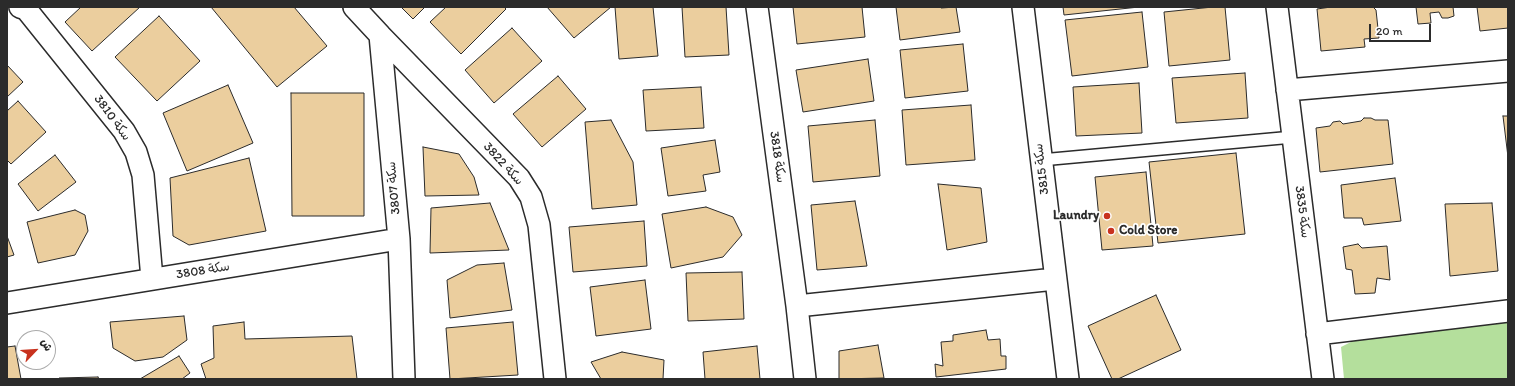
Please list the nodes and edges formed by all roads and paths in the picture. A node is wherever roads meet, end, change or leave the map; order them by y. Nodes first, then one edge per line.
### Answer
1 (20, 7) edge
2 (354, 7) edge
3 (757, 7) edge
4 (1023, 7) edge
5 (1277, 7) edge
6 (380, 35) junction
7 (1508, 71) edge
8 (1287, 90) junction
9 (1293, 137) junction
10 (1041, 160) junction
11 (399, 239) junction
12 (152, 279) junction
13 (1055, 279) junction
14 (7, 303) edge
15 (797, 306) junction
16 (1508, 311) edge
17 (1317, 334) junction
18 (404, 379) edge
19 (555, 379) edge
20 (805, 379) edge
21 (1068, 379) edge
22 (1323, 379) edge

1 - 12 street, سكة 3810
2 - 6 street
3 - 15 street, سكة 3818
4 - 10 street, سكة 3815
5 - 8 street, سكة 3835
6 - 11 street, سكة 3807
6 - 19 street, سكة 3822
7 - 8 street
8 - 9 street, سكة 3835
9 - 10 lane
9 - 17 street, سكة 3835
10 - 13 street, سكة 3815
11 - 12 street, سكة 3808
11 - 18 street, سكة 3807
12 - 14 street, سكة 3808
13 - 15 street
13 - 21 street, سكة 3815
15 - 20 street, سكة 3818
16 - 17 street
17 - 22 street, سكة 3835

